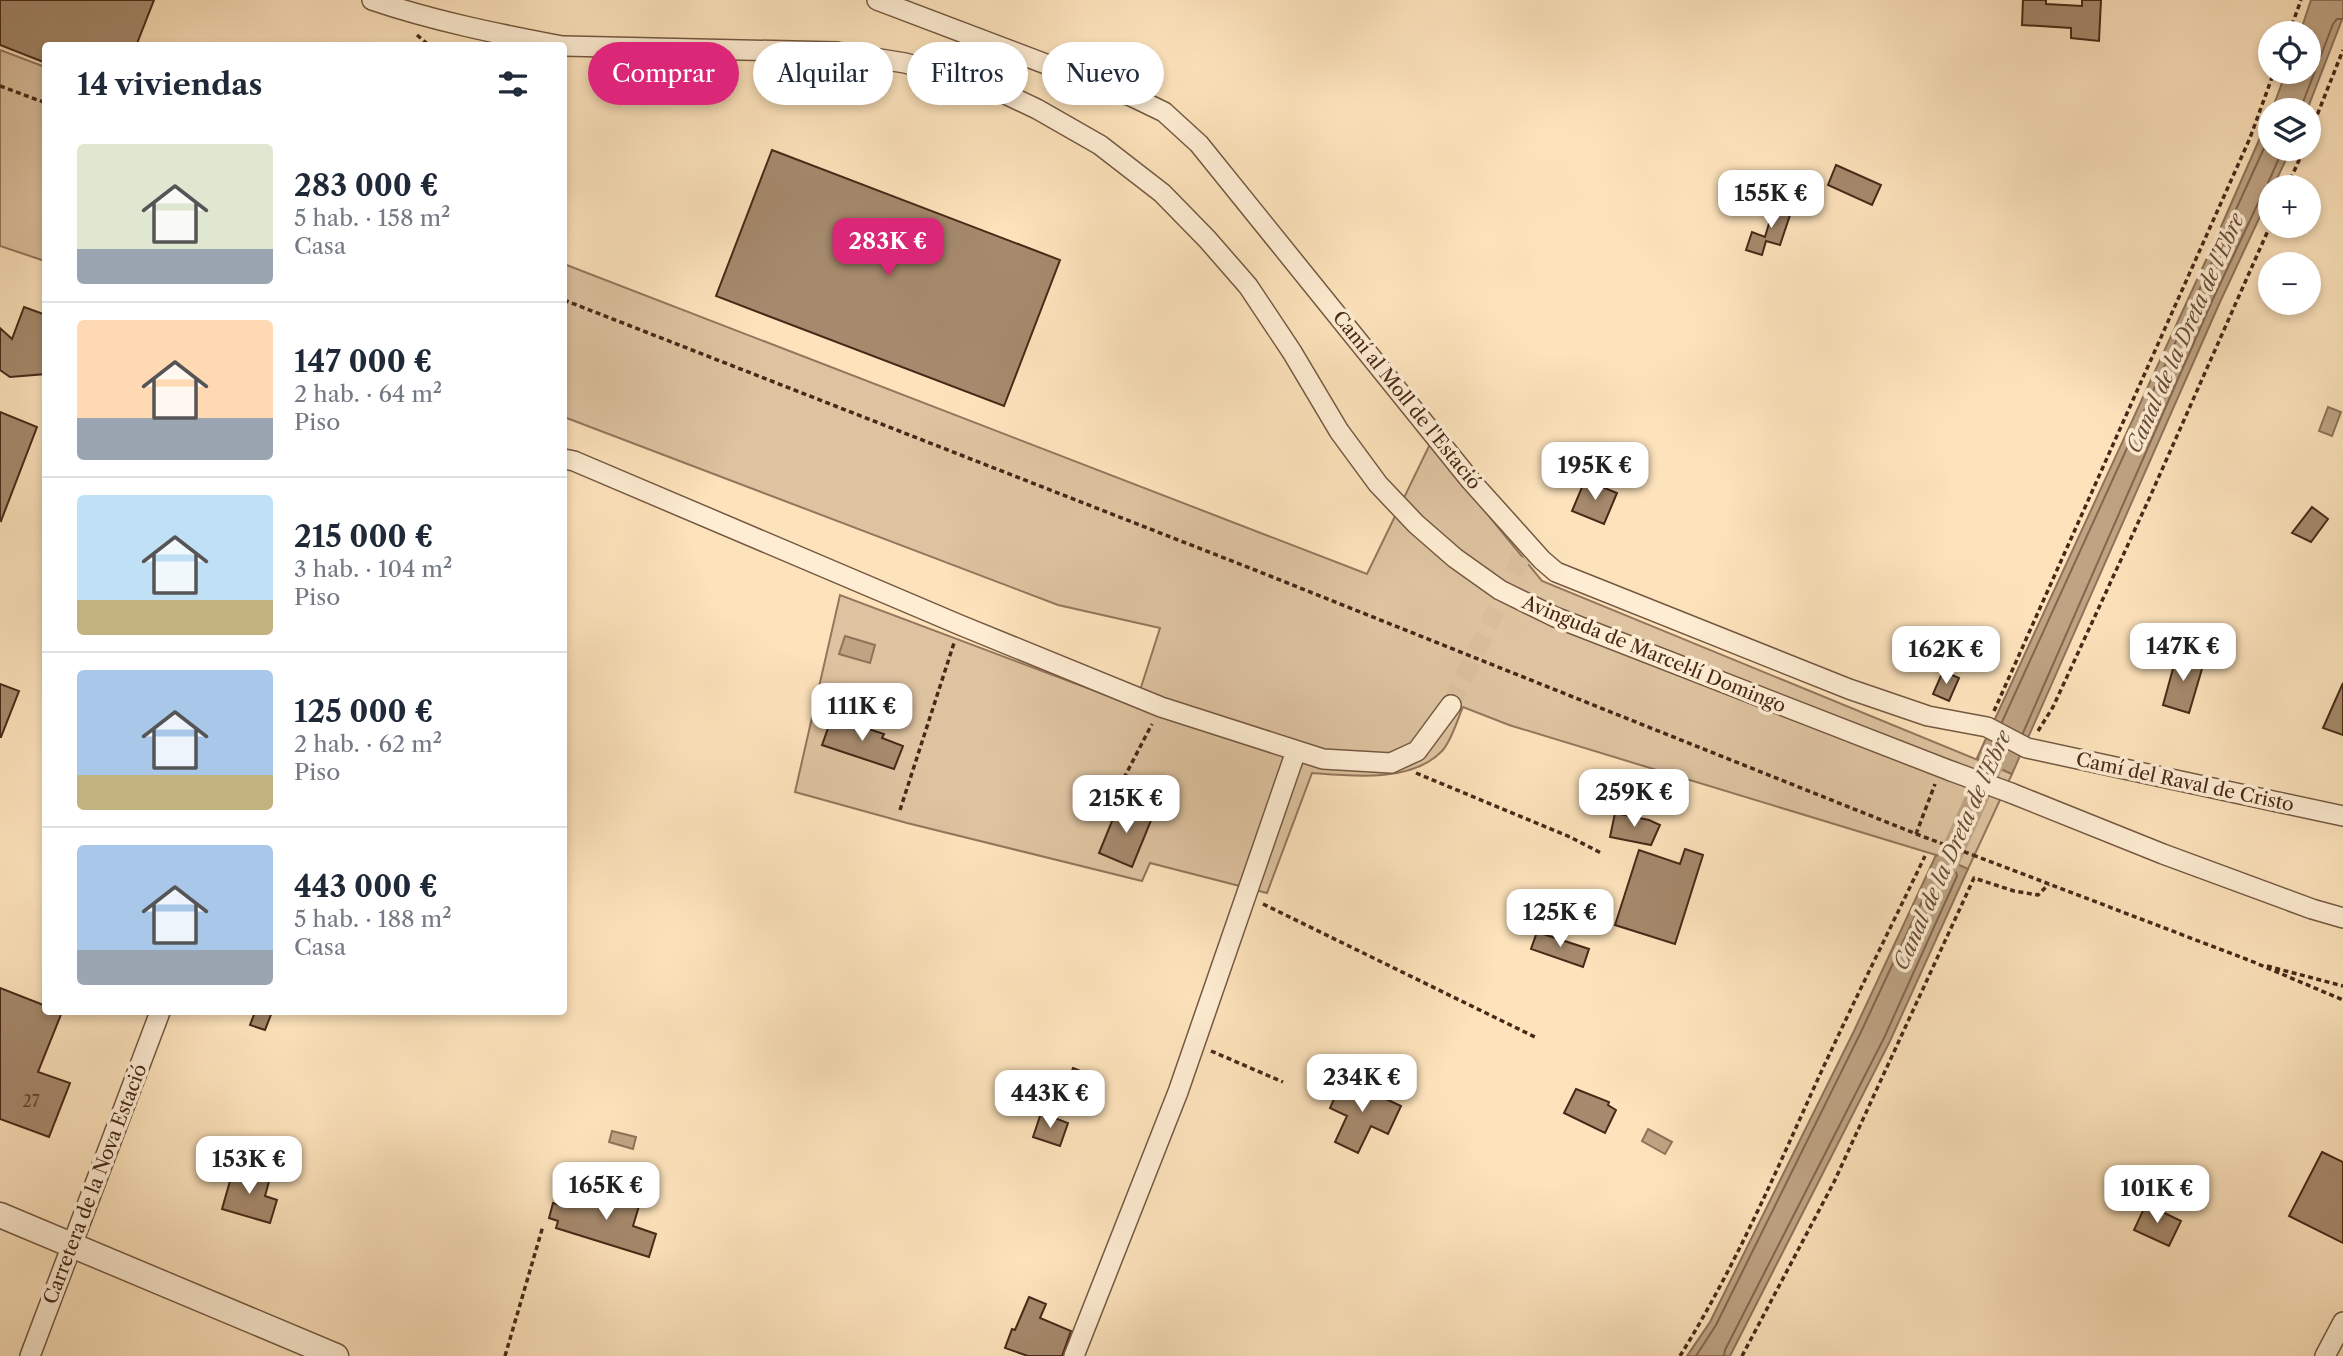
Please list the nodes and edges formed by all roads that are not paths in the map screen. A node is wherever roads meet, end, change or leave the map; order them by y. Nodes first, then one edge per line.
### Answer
1 (372, 0) edge
2 (877, 0) edge
3 (543, 42) edge
4 (567, 46) edge
5 (567, 460) edge
6 (1451, 705) tunnel mouth
7 (2028, 748) joint
8 (1296, 751) junction
9 (2343, 816) edge
10 (2343, 918) edge
11 (159, 1015) edge
12 (0, 1215) edge
13 (72, 1247) junction
14 (2343, 1322) edge
15 (30, 1356) edge
16 (335, 1356) edge
17 (1074, 1356) edge
18 (2325, 1356) edge

1 - 3 street, Avinguda de Marcel·lí Domingo
2 - 7 street, Camí al Moll de l'Estació
4 - 10 street, Avinguda de Marcel·lí Domingo, bridge
5 - 8 street
6 - 8 street
7 - 9 street, Camí del Raval de Cristo
8 - 17 street
11 - 13 street, Carretera de la Nova Estació
12 - 13 street
13 - 15 street, Carretera de la Nova Estació
13 - 16 street
14 - 18 street

